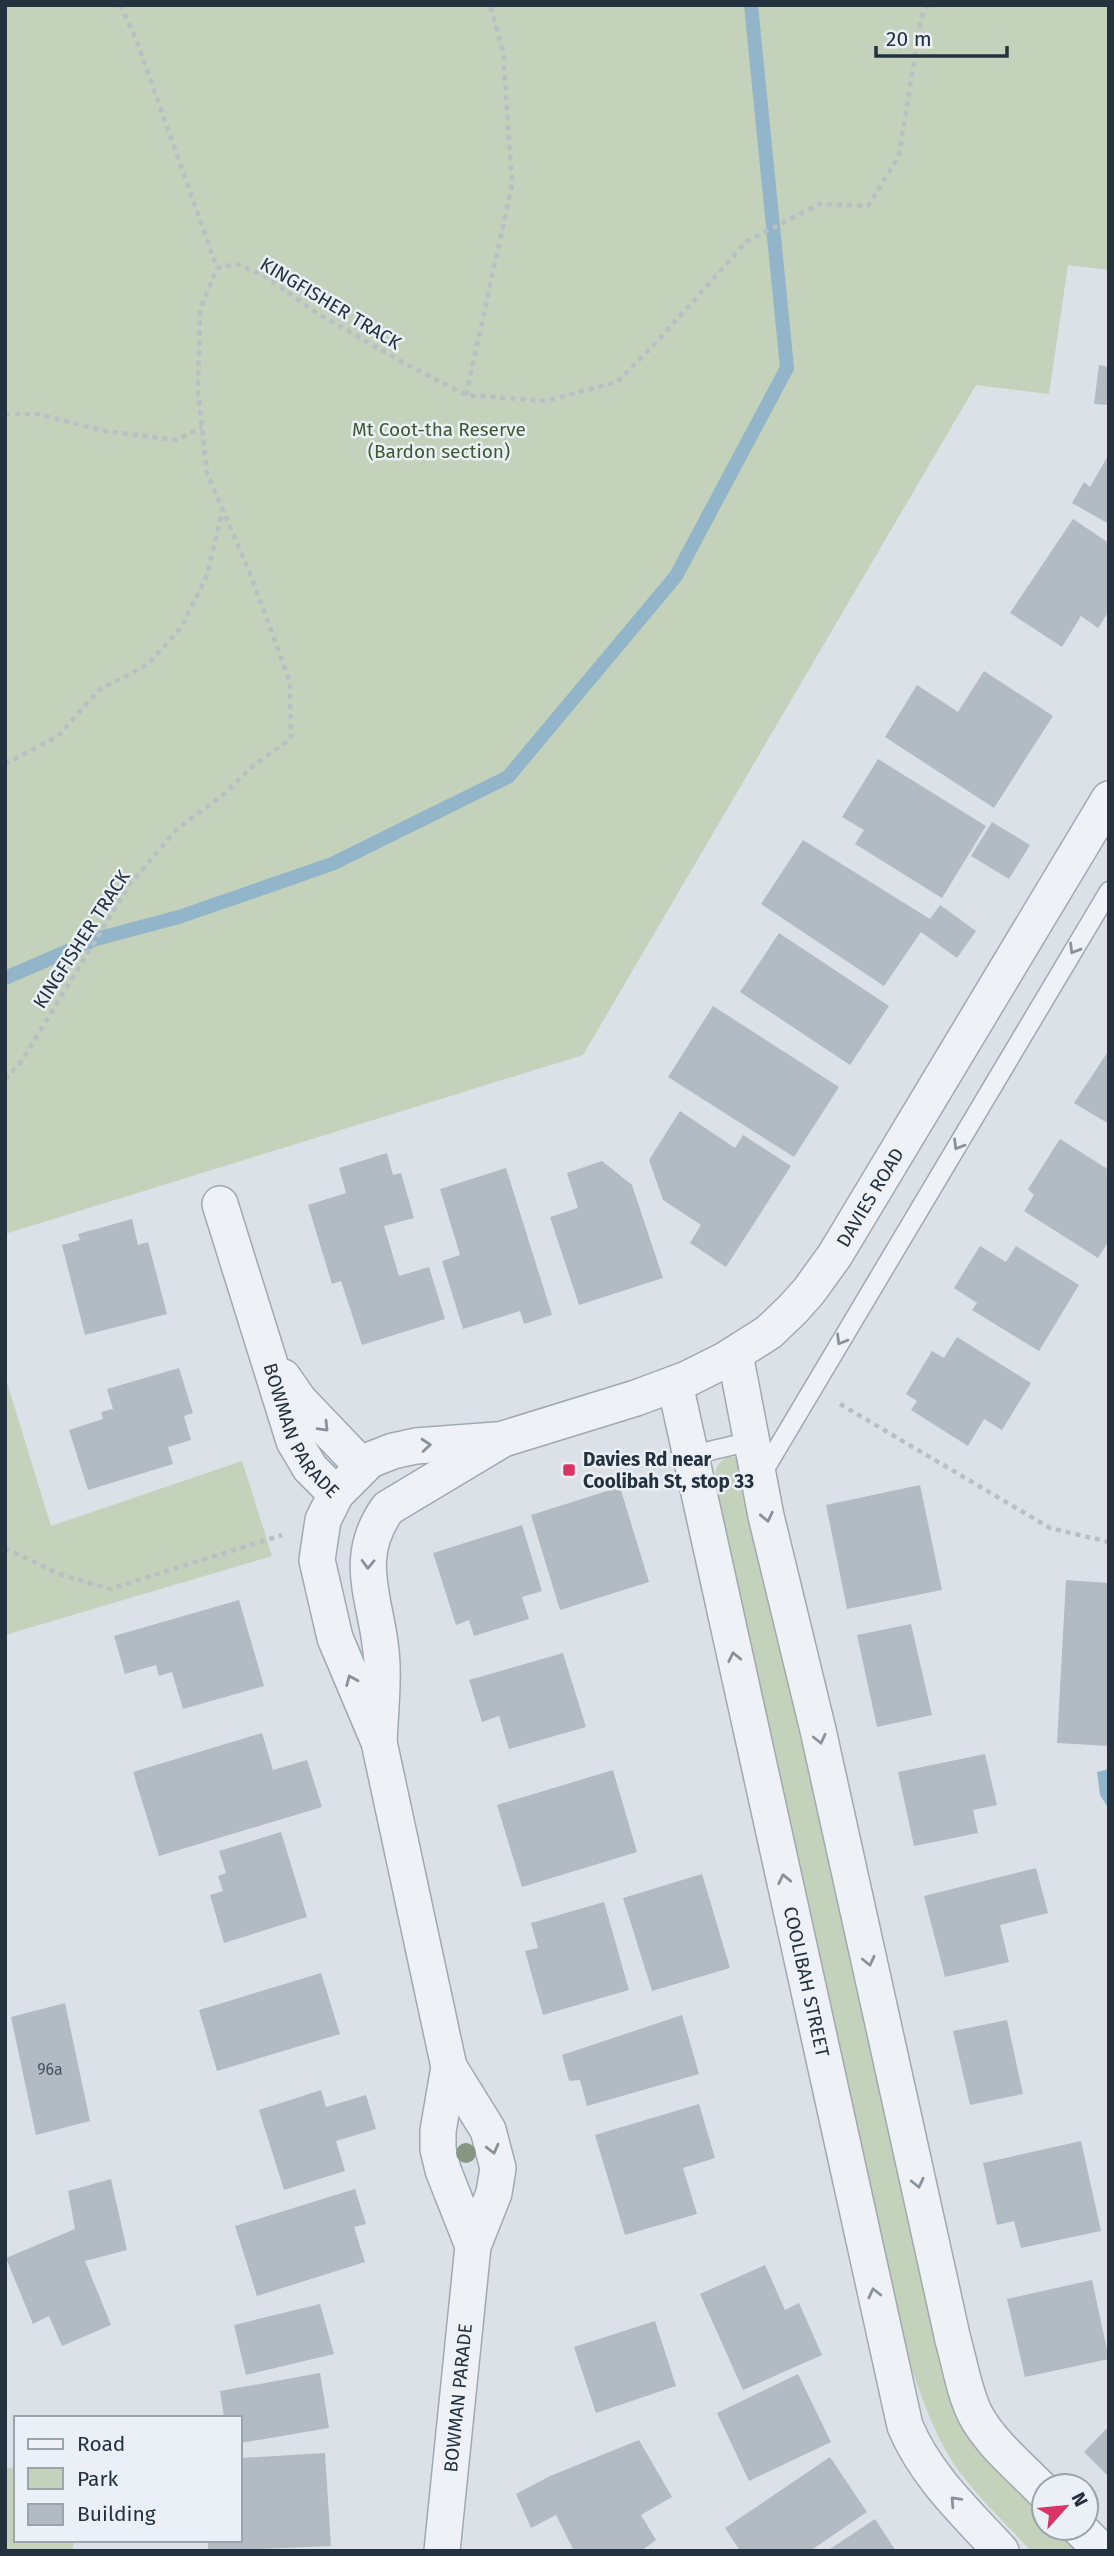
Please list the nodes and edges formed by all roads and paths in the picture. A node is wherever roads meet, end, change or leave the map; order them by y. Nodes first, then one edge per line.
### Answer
1 (120, 5) edge
2 (490, 5) edge
3 (928, 5) edge
4 (217, 268) junction
5 (466, 395) junction
6 (5, 414) edge
7 (202, 426) junction
8 (223, 508) junction
9 (5, 765) edge
10 (1108, 804) edge
11 (1109, 891) edge
12 (5, 1079) edge
13 (220, 1204) dead end
14 (267, 1354) junction
15 (735, 1354) junction
16 (674, 1384) junction
17 (839, 1404) dead end
18 (503, 1439) junction
19 (752, 1441) junction
20 (692, 1455) junction
21 (362, 1466) junction
22 (759, 1479) junction
23 (336, 1494) junction
24 (393, 1503) joint
25 (319, 1539) junction
26 (1109, 1542) edge
27 (5, 1548) edge
28 (379, 1742) junction
29 (449, 2067) junction
30 (473, 2246) junction
31 (1030, 2476) edge
32 (442, 2551) edge
33 (1002, 2551) edge

1 - 4 path
2 - 5 path
3 - 5 path, KINGFISHER TRACK
4 - 5 path, KINGFISHER TRACK
4 - 7 path, KINGFISHER TRACK
6 - 7 path
7 - 8 path, KINGFISHER TRACK
8 - 9 path
8 - 12 path, KINGFISHER TRACK
10 - 15 street, DAVIES ROAD
11 -> 22 lane
13 - 14 street, BOWMAN PARADE
14 -> 21 street, BOWMAN PARADE
14 - 23 street, BOWMAN PARADE
15 - 16 street, DAVIES ROAD
15 - 19 street
16 - 18 street, DAVIES ROAD
16 - 20 street, COOLIBAH STREET
17 - 26 path
21 -> 18 street, DAVIES ROAD
18 - 24 street, DAVIES ROAD
19 - 20 lane
19 - 22 street
33 -> 20 street, COOLIBAH STREET
21 - 23 street
22 -> 31 street
23 - 25 street, BOWMAN PARADE
24 -> 28 street, BOWMAN PARADE
25 - 27 path
28 -> 25 street, BOWMAN PARADE
28 - 29 street, BOWMAN PARADE
29 - 30 street, BOWMAN PARADE
29 -> 30 street, BOWMAN PARADE
30 - 32 street, BOWMAN PARADE

